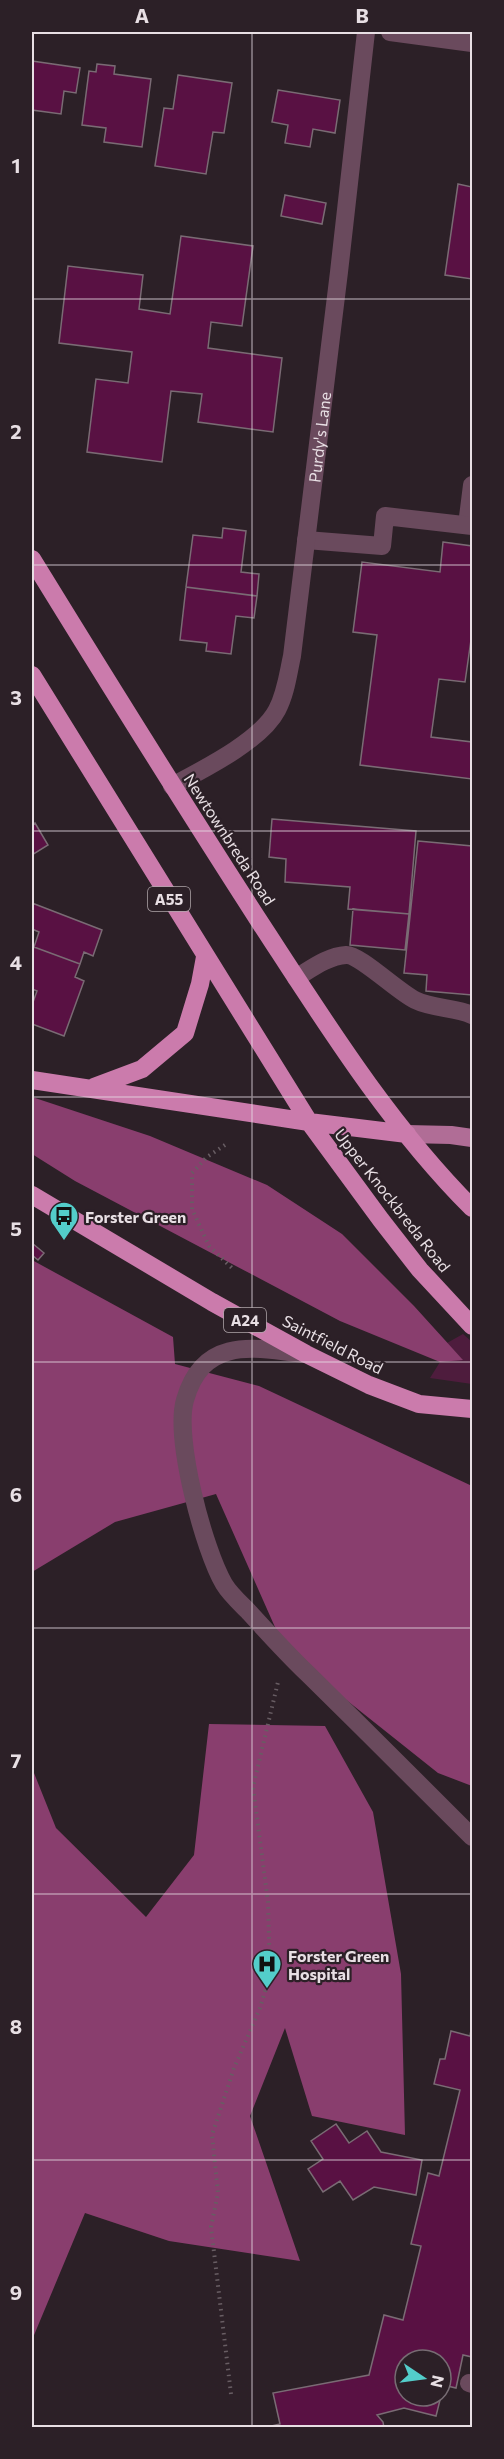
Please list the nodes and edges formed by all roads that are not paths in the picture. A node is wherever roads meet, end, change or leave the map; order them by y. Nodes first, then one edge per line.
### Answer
1 (366, 32) edge
2 (390, 32) edge
3 (472, 43) edge
4 (472, 485) edge
5 (470, 526) edge
6 (306, 540) junction
7 (32, 559) edge
8 (32, 675) edge
9 (172, 786) junction
10 (205, 957) junction
11 (296, 978) junction
12 (472, 1015) edge
13 (32, 1080) edge
14 (92, 1087) junction
15 (309, 1122) junction
16 (407, 1134) junction
17 (472, 1138) edge
18 (32, 1195) edge
19 (472, 1208) edge
20 (472, 1326) edge
21 (306, 1354) junction
22 (472, 1408) edge
23 (472, 1837) edge

1 - 6 street, Purdy's Lane
2 - 3 street
4 - 5 street
5 - 6 street
6 - 9 street, Purdy's Lane
7 - 9 highway, Newtownbreda Road
8 - 10 highway, A55
9 - 11 highway, Newtownbreda Road
10 - 14 highway
10 - 15 highway, A55
11 - 12 street
11 - 16 highway, Newtownbreda Road
13 - 14 highway
14 - 15 highway
15 - 16 highway
15 - 20 highway, Upper Knockbreda Road / A55
16 - 17 main road
16 - 19 highway
18 - 21 highway, Saintfield Road / A24
21 - 22 highway, Saintfield Road / A24
21 - 23 street

